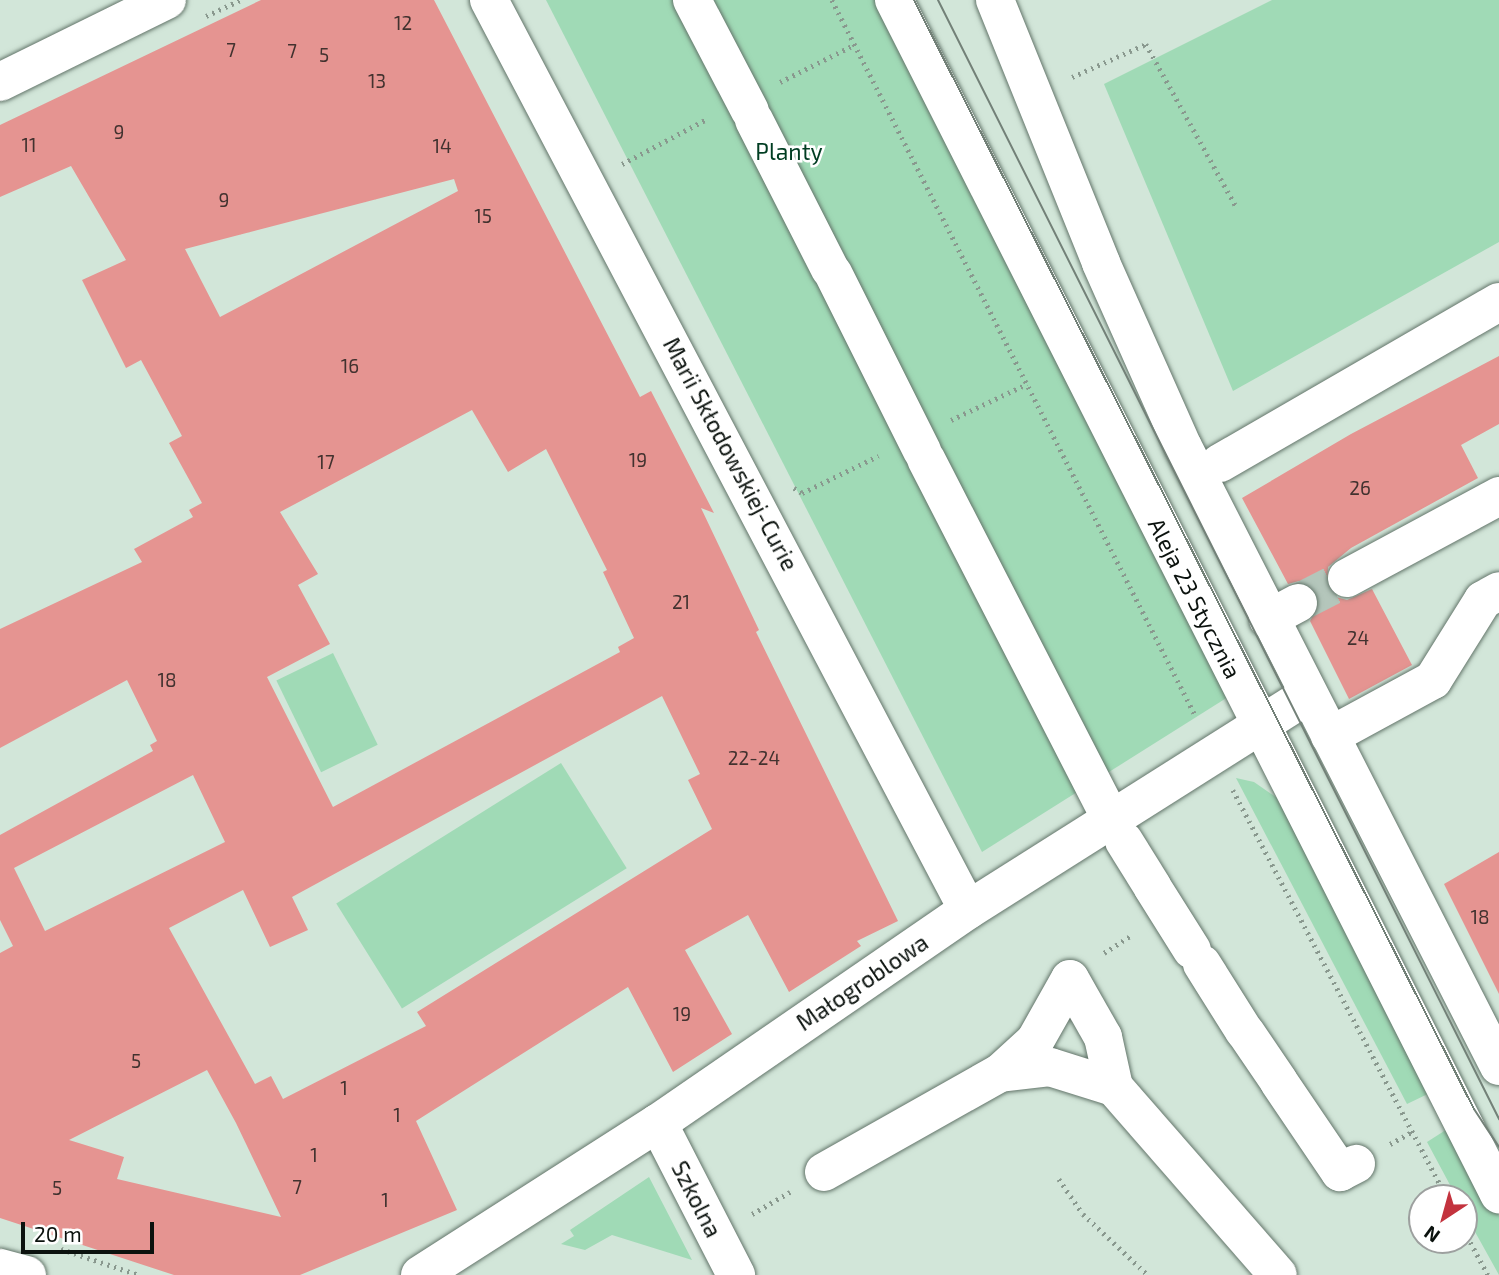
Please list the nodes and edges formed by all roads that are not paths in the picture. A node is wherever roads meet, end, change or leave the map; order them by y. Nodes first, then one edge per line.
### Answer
1 (167, 0) edge
2 (489, 0) edge
3 (692, 0) edge
4 (894, 0) edge
5 (995, 0) edge
6 (0, 82) edge
7 (1499, 302) edge
8 (1220, 463) dead end
9 (1499, 496) edge
10 (1347, 578) tunnel mouth
11 (1499, 591) edge
12 (1308, 695) junction
13 (1258, 723) junction
14 (1330, 736) junction
15 (1104, 805) dead end
16 (1124, 841) dead end
17 (968, 910) junction
18 (1499, 1066) edge
19 (1000, 1073) junction
20 (1114, 1087) junction
21 (659, 1123) junction
22 (1356, 1164) dead end
23 (824, 1172) dead end
24 (1499, 1195) edge
25 (37, 1260) edge
26 (0, 1268) edge
27 (419, 1275) edge
28 (736, 1275) edge
29 (1278, 1275) edge

1 - 6 street
2 - 17 street, Marii Skłodowskiej-Curie
3 - 15 street
4 - 13 street, Aleja 23 Stycznia
5 - 12 street
7 - 8 street
9 - 10 street
11 - 14 street
12 - 13 street, Małogroblowa
12 - 14 street
13 - 17 street, Małogroblowa
13 - 24 street, Aleja 23 Stycznia
14 - 18 street
16 - 22 street
17 - 21 street, Małogroblowa
19 - 20 street
19 - 20 street
19 - 23 street
20 - 29 street
21 - 27 street, Małogroblowa
21 - 28 street, Szkolna
25 - 26 street

